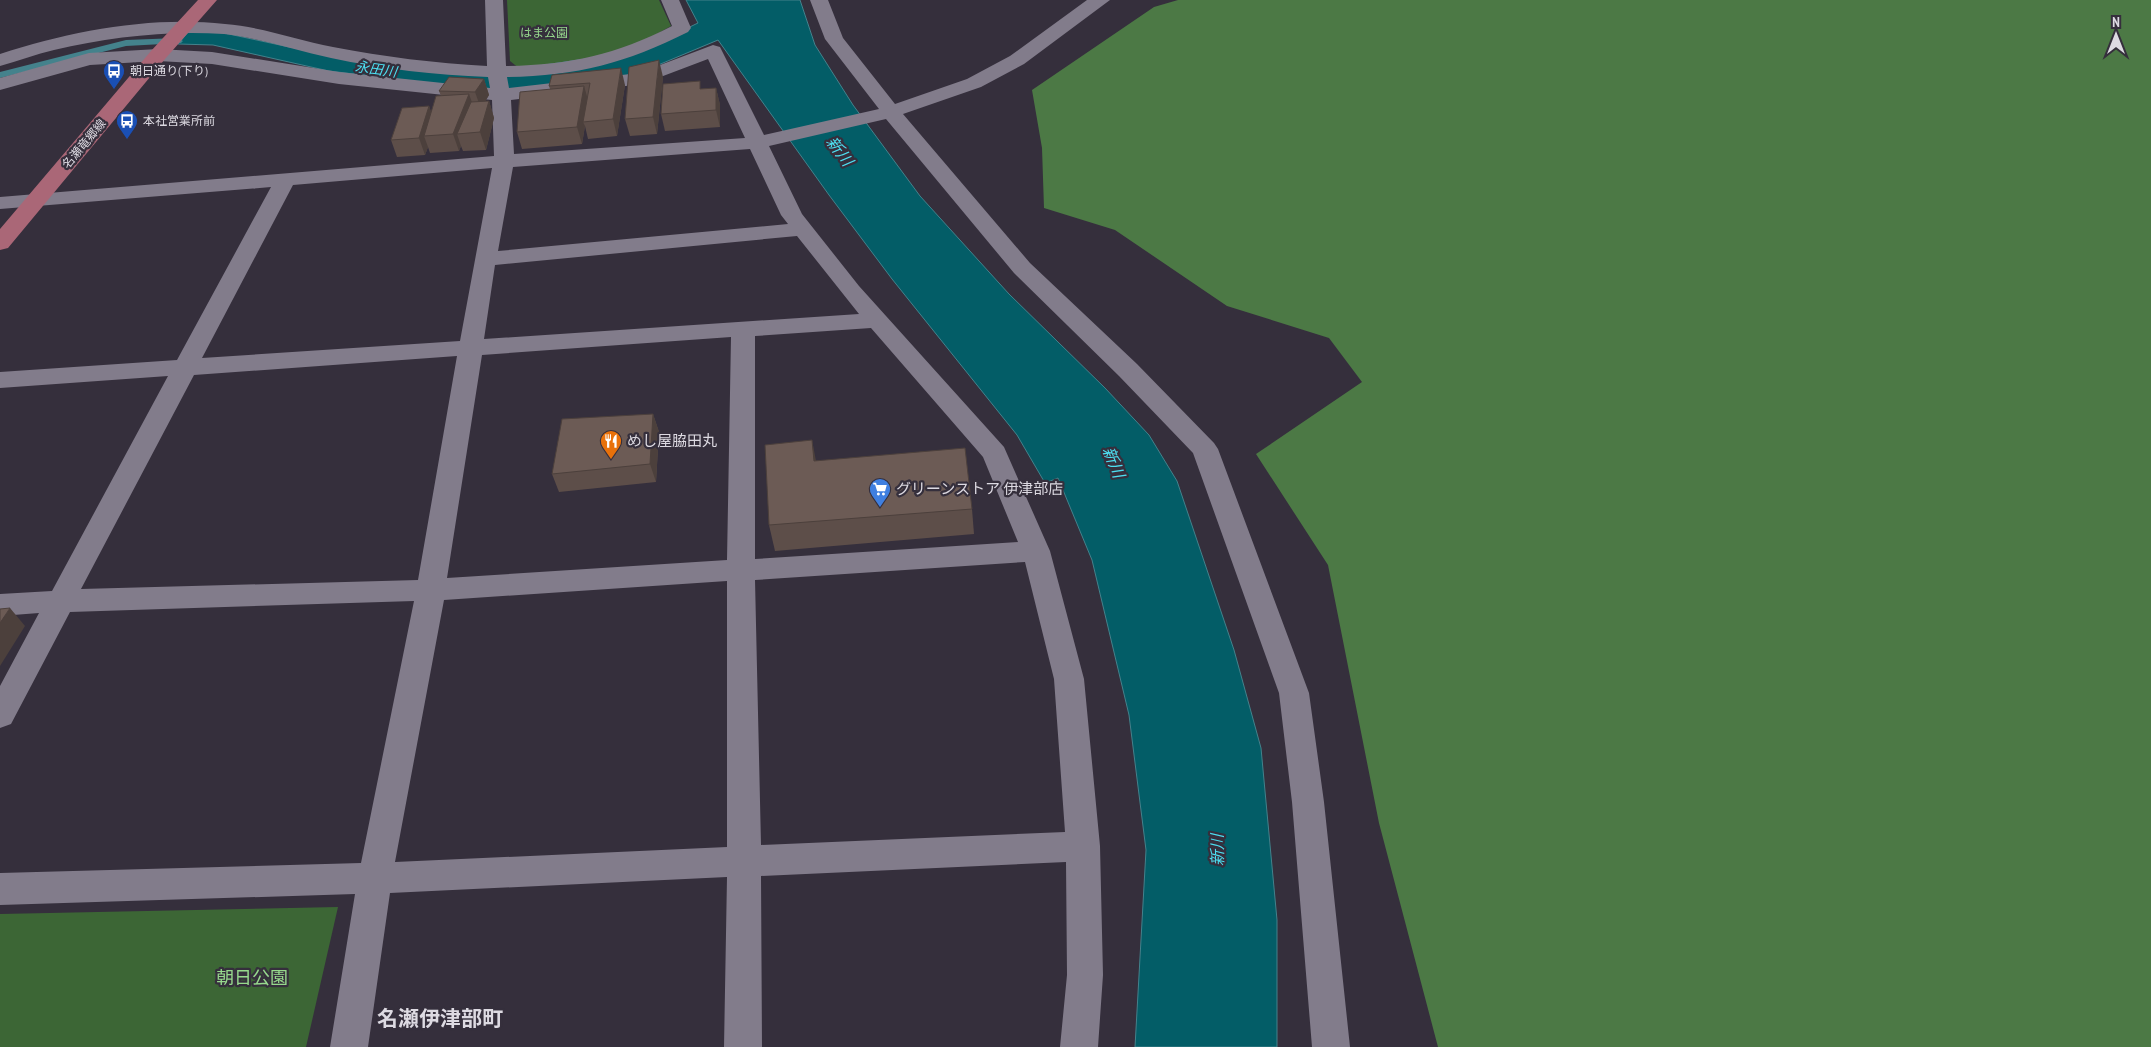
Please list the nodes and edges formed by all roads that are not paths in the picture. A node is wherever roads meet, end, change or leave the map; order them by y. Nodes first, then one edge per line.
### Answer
1 (208, 0) edge
2 (494, 0) edge
3 (670, 0) edge
4 (819, 0) edge
5 (1102, 0) edge
6 (184, 27) junction
7 (158, 55) junction
8 (0, 60) edge
9 (499, 83) junction
10 (0, 84) edge
11 (891, 112) junction
12 (756, 143) junction
13 (504, 161) junction
14 (285, 180) junction
15 (38, 200) junction
16 (0, 203) edge
17 (804, 229) junction
18 (0, 243) edge
19 (485, 259) junction
20 (878, 320) junction
21 (743, 330) junction
22 (471, 348) junction
23 (185, 368) junction
24 (0, 380) edge
25 (1036, 550) junction
26 (741, 570) junction
27 (430, 590) junction
28 (62, 601) junction
29 (0, 605) edge
30 (0, 715) edge
31 (1083, 846) junction
32 (744, 860) junction
33 (375, 878) junction
34 (0, 889) edge
35 (349, 1047) edge
36 (743, 1047) edge
37 (1080, 1047) edge
38 (1331, 1047) edge

1 - 6 main road, 名瀬竜郷線
2 - 9 street
3 - 9 street
4 - 11 street
5 - 11 street
6 - 7 main road, 名瀬竜郷線
6 - 8 street
6 - 9 street
7 - 9 street
7 - 10 street
7 - 15 main road, 名瀬竜郷線
9 - 12 street
9 - 13 street
11 - 12 street
11 - 38 street
12 - 13 street
12 - 17 street
13 - 14 street
13 - 19 street
14 - 15 street
14 - 23 street
15 - 16 street
15 - 18 main road, 名瀬竜郷線
17 - 19 street
17 - 20 street
19 - 22 street
20 - 21 street
20 - 25 street
21 - 22 street
21 - 26 street
22 - 23 street
22 - 27 street
23 - 24 street
23 - 28 street
25 - 26 street
25 - 31 street
26 - 27 street
26 - 32 street
27 - 28 street
27 - 33 street
28 - 29 street
28 - 30 street
31 - 32 street
31 - 37 street
32 - 33 street
32 - 36 street
33 - 34 street
33 - 35 street

